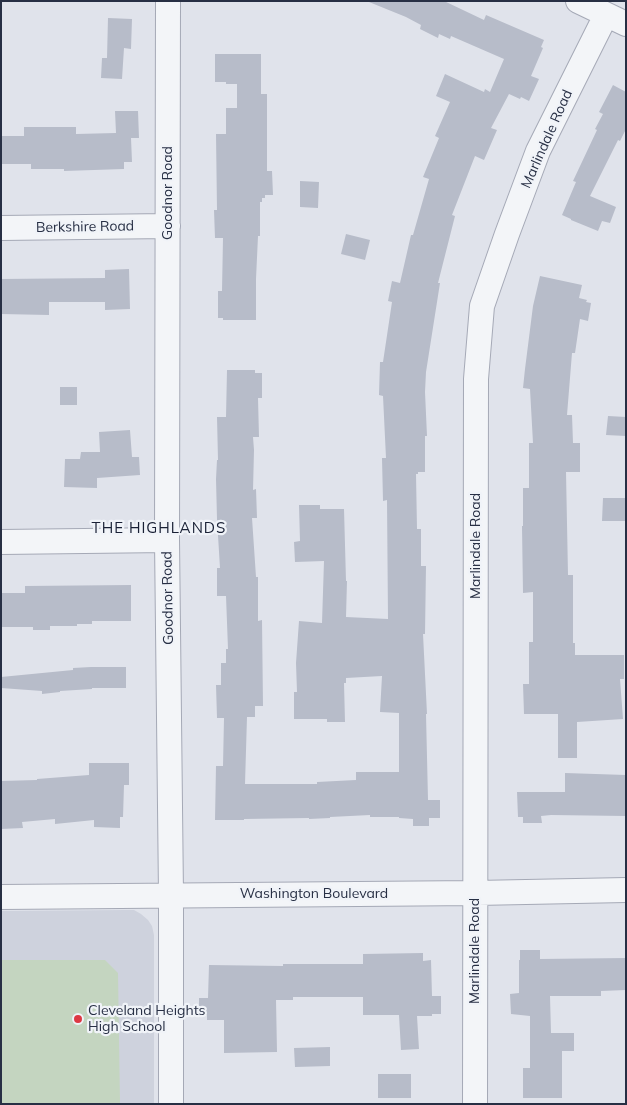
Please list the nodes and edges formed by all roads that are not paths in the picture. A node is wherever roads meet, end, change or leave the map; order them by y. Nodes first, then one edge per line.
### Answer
1 (168, 1) edge
2 (578, 1) edge
3 (616, 19) edge
4 (168, 226) junction
5 (1, 228) edge
6 (168, 540) junction
7 (1, 542) edge
8 (626, 890) edge
9 (476, 893) junction
10 (171, 895) junction
11 (1, 897) edge
12 (171, 1104) edge
13 (475, 1104) edge

1 - 4 street, Goodnor Road
2 - 3 street
3 - 9 street, Marlindale Road
4 - 5 street, Berkshire Road
4 - 6 street, Goodnor Road
6 - 7 street
6 - 10 street, Goodnor Road
8 - 9 street, Washington Boulevard
9 - 10 street, Washington Boulevard
9 - 13 street, Marlindale Road
10 - 11 street, Washington Boulevard
10 - 12 street, Goodnor Road

